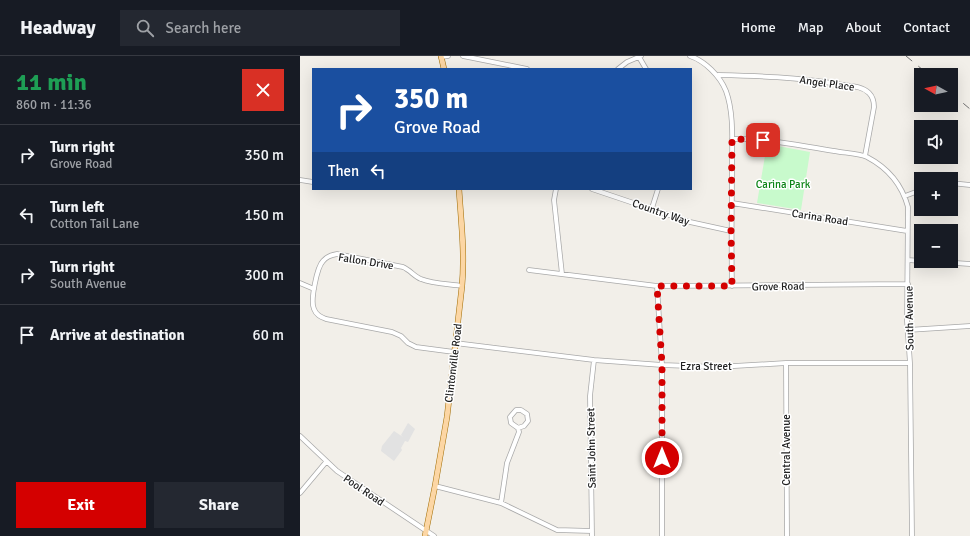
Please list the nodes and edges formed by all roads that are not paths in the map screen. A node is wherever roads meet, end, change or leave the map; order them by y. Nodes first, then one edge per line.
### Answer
1 (448, 56) edge
2 (463, 56) edge
3 (690, 56) edge
4 (441, 57) edge
5 (640, 57) edge
6 (444, 68) edge
7 (522, 68) edge
8 (619, 68) edge
9 (646, 68) edge
10 (718, 75) junction
11 (732, 139) junction
12 (865, 156) junction
13 (300, 180) edge
14 (312, 182) edge
15 (958, 183) edge
16 (970, 184) edge
17 (459, 190) edge
18 (556, 190) edge
19 (595, 190) edge
20 (658, 190) edge
21 (914, 193) edge
22 (905, 196) junction
23 (732, 203) junction
24 (652, 208) junction
25 (731, 231) junction
26 (907, 231) junction
27 (908, 260) junction
28 (914, 260) edge
29 (958, 263) edge
30 (970, 264) edge
31 (529, 270) dead end
32 (562, 274) junction
33 (300, 283) edge
34 (908, 284) junction
35 (462, 286) junction
36 (657, 286) junction
37 (732, 286) junction
38 (314, 289) junction
39 (970, 326) edge
40 (908, 330) junction
41 (455, 343) junction
42 (454, 352) junction
43 (594, 360) junction
44 (910, 363) junction
45 (786, 364) junction
46 (662, 365) junction
47 (518, 428) junction
48 (300, 436) edge
49 (326, 462) junction
50 (435, 486) junction
51 (300, 492) edge
52 (501, 503) junction
53 (425, 533) edge
54 (592, 534) edge
55 (434, 536) edge
56 (662, 536) edge
57 (787, 536) edge
58 (912, 536) edge

1 - 4 street
2 - 7 street
3 - 10 street
4 - 6 main road
5 - 8 street
5 - 9 street
10 - 11 street
10 - 12 street, Angel Place
11 - 12 street, South Avenue
11 - 23 street
12 - 22 street, South Avenue
13 - 14 street
15 - 16 street
17 - 35 main road, Clintonville Road
18 - 32 street
19 - 24 street, Country Way
20 - 24 street
21 - 22 street
22 - 26 street, South Avenue
23 - 25 street
23 - 26 street, Carina Road
24 - 25 street, Country Way
25 - 37 street
26 - 27 street, South Avenue
27 - 28 street
27 - 34 street, South Avenue
29 - 30 street
31 - 32 street, Grove Road
32 - 36 street, Grove Road
33 - 38 street
34 - 37 street, Grove Road
34 - 40 street, South Avenue
35 - 38 street, Fallon Drive
35 - 41 main road, Clintonville Road
36 - 37 street, Grove Road
36 - 46 street
38 - 42 street, Fallon Drive
39 - 40 street
40 - 44 street, South Avenue
41 - 42 main road, Clintonville Road
41 - 43 street, Ezra Street
42 - 50 main road, Clintonville Road
43 - 46 street, Ezra Street
43 - 54 street, Saint John Street
44 - 45 street, Ezra Street
44 - 58 street, South Avenue
45 - 46 street, Ezra Street
45 - 57 street, Central Avenue
46 - 56 street
47 - 47 street
47 - 52 street
48 - 49 street, Pool Road
49 - 51 street
49 - 53 street, Pool Road
50 - 52 street
50 - 53 main road, Clintonville Road
52 - 54 street
53 - 55 street, Pool Road

